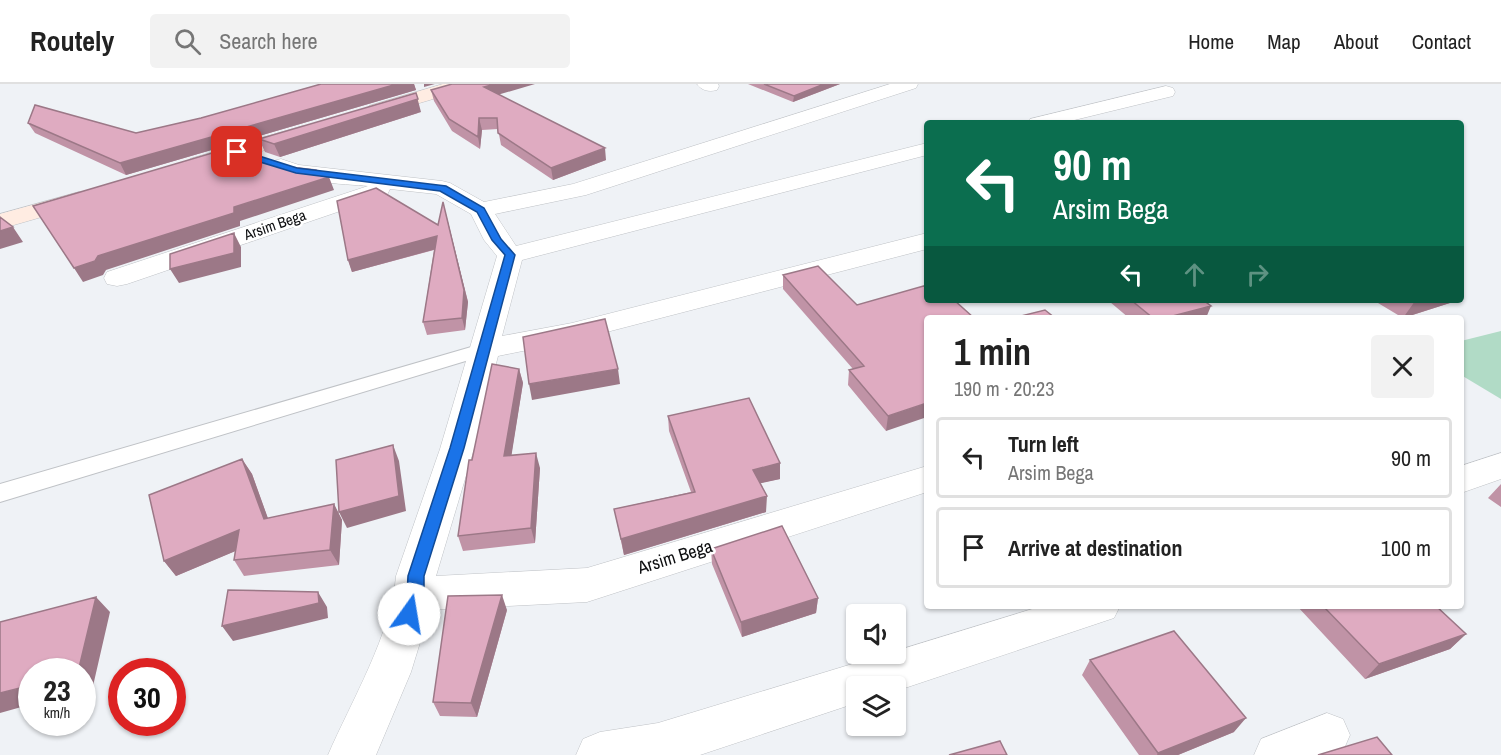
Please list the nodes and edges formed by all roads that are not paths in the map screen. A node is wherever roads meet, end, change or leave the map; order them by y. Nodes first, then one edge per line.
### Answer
1 (463, 84) edge
2 (909, 84) edge
3 (1166, 92) dead end
4 (362, 115) edge
5 (1049, 120) edge
6 (328, 125) edge
7 (924, 150) edge
8 (237, 152) junction
9 (181, 169) edge
10 (399, 183) junction
11 (102, 192) edge
12 (481, 210) junction
13 (0, 222) edge
14 (924, 242) edge
15 (510, 255) junction
16 (117, 278) dead end
17 (485, 349) junction
18 (1501, 466) edge
19 (924, 479) edge
20 (1464, 479) edge
21 (0, 493) edge
22 (415, 594) junction
23 (1090, 609) edge
24 (1327, 735) dead end
25 (352, 755) edge
26 (600, 755) edge
27 (1278, 755) edge

1 - 4 main road
2 - 12 street
3 - 5 street
6 - 8 main road
7 - 15 street
8 - 9 main road
8 - 10 street, Arsim Bega
10 - 12 street, Arsim Bega
10 - 16 street, Arsim Bega
11 - 13 main road
12 - 15 street
14 - 17 street
15 - 17 street
17 - 21 lane
17 - 22 street
18 - 20 street
19 - 22 street, Arsim Bega
22 - 25 street
23 - 26 street
24 - 27 street

